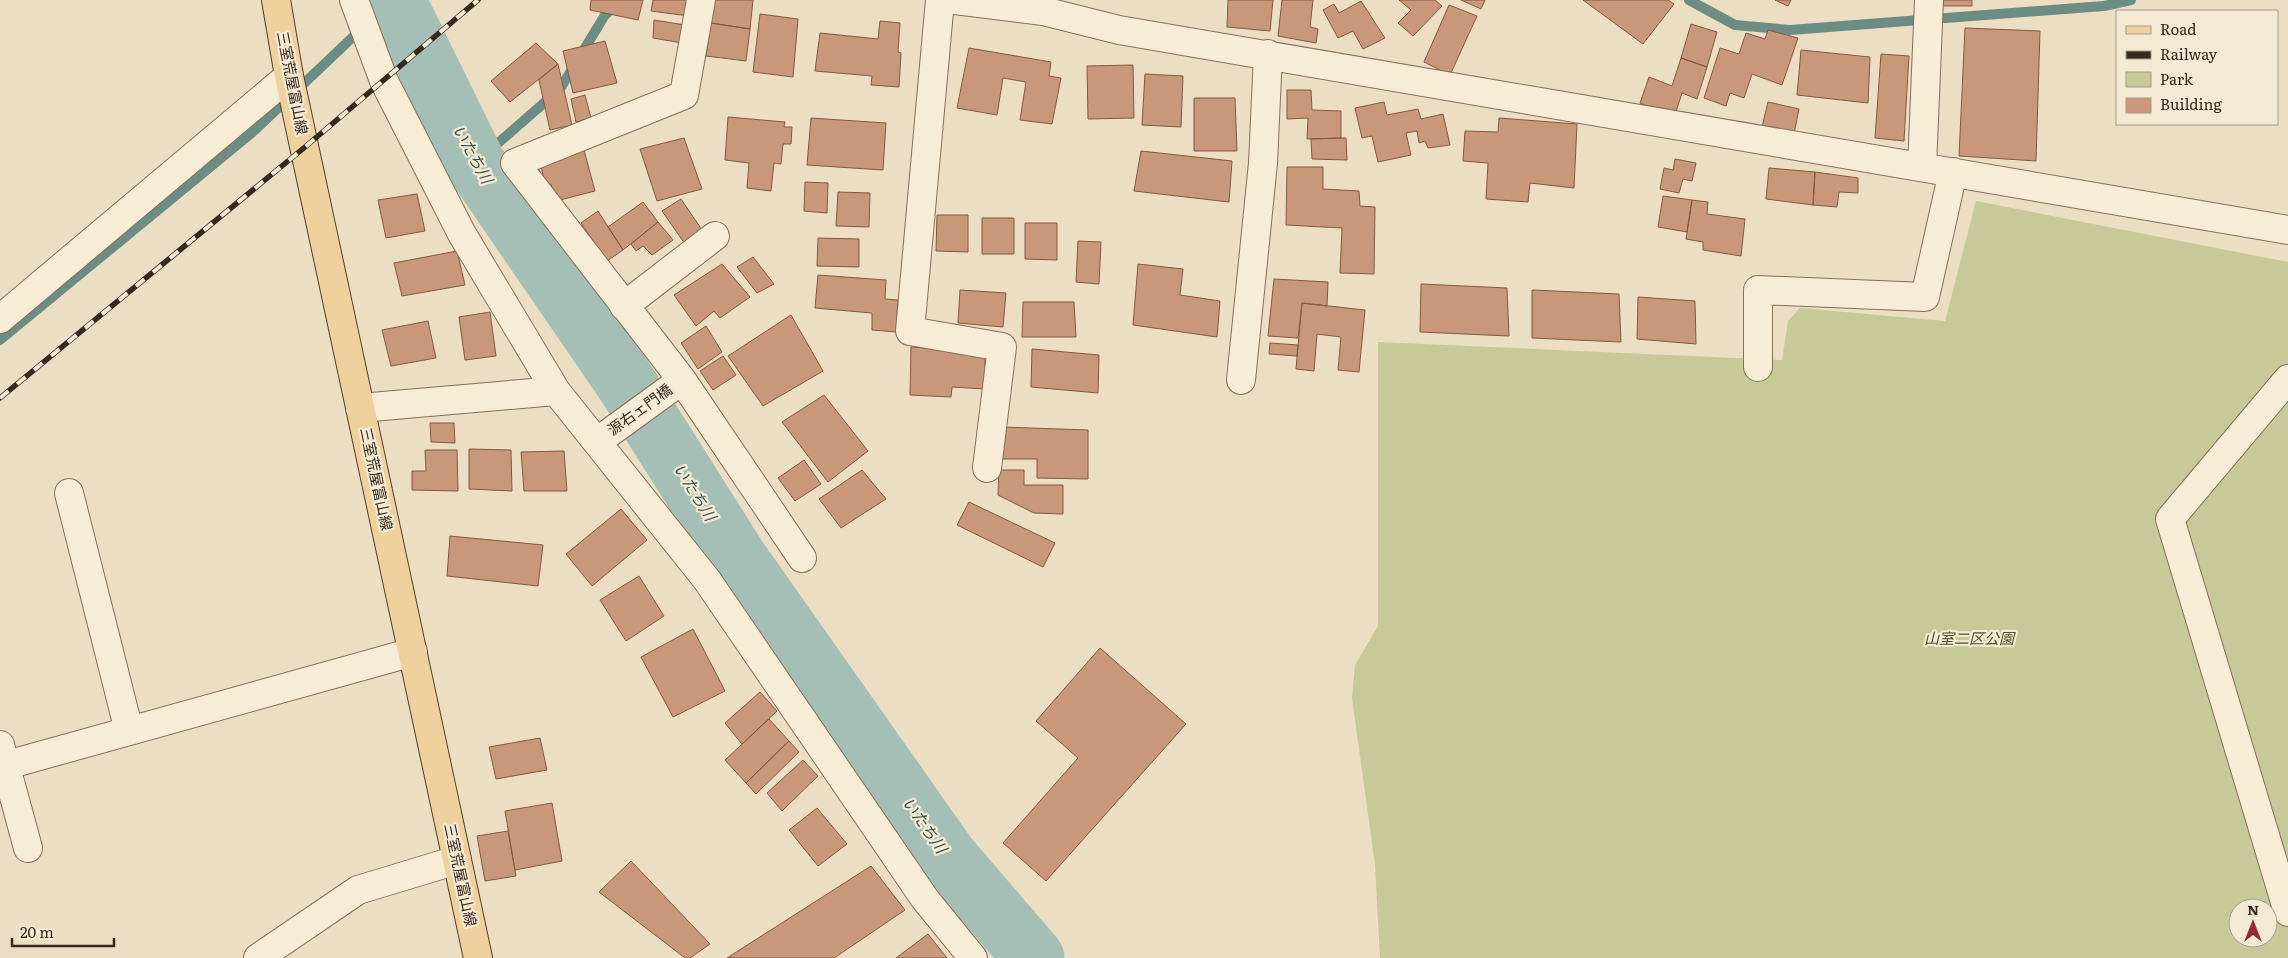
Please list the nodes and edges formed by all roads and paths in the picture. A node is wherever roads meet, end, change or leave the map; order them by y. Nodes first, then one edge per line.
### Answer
1 (276, 0) edge
2 (354, 0) edge
3 (701, 0) edge
4 (940, 0) edge
5 (955, 0) edge
6 (1929, 0) edge
7 (1268, 54) junction
8 (289, 76) junction
9 (1922, 166) junction
10 (1953, 172) junction
11 (2288, 230) edge
12 (715, 236) dead end
13 (624, 306) junction
14 (0, 319) edge
15 (1758, 367) dead end
16 (2288, 379) edge
17 (682, 380) junction
18 (1241, 380) dead end
19 (556, 390) junction
20 (360, 408) junction
21 (598, 441) junction
22 (988, 468) dead end
23 (69, 494) dead end
24 (802, 558) dead end
25 (413, 652) junction
26 (129, 731) junction
27 (3, 755) edge
28 (28, 848) dead end
29 (457, 860) junction
30 (2288, 912) edge
31 (258, 958) edge
32 (478, 958) edge
33 (973, 958) edge

1 - 8 main road, 三室荒屋富山線
2 - 19 street
3 - 13 street
4 - 22 street
5 - 7 street
6 - 9 street
7 - 9 street
7 - 18 street
8 - 14 street
8 - 20 main road, 三室荒屋富山線
9 - 10 street
10 - 11 street
10 - 15 street
12 - 13 street
13 - 17 street
16 - 30 street
17 - 21 street, 源右ェ門橋
17 - 24 street
19 - 20 street
19 - 21 street
20 - 25 main road, 三室荒屋富山線
21 - 33 street
23 - 26 street
25 - 26 street
25 - 29 main road, 三室荒屋富山線
26 - 27 street
27 - 28 street
29 - 31 street
29 - 32 main road, 三室荒屋富山線

